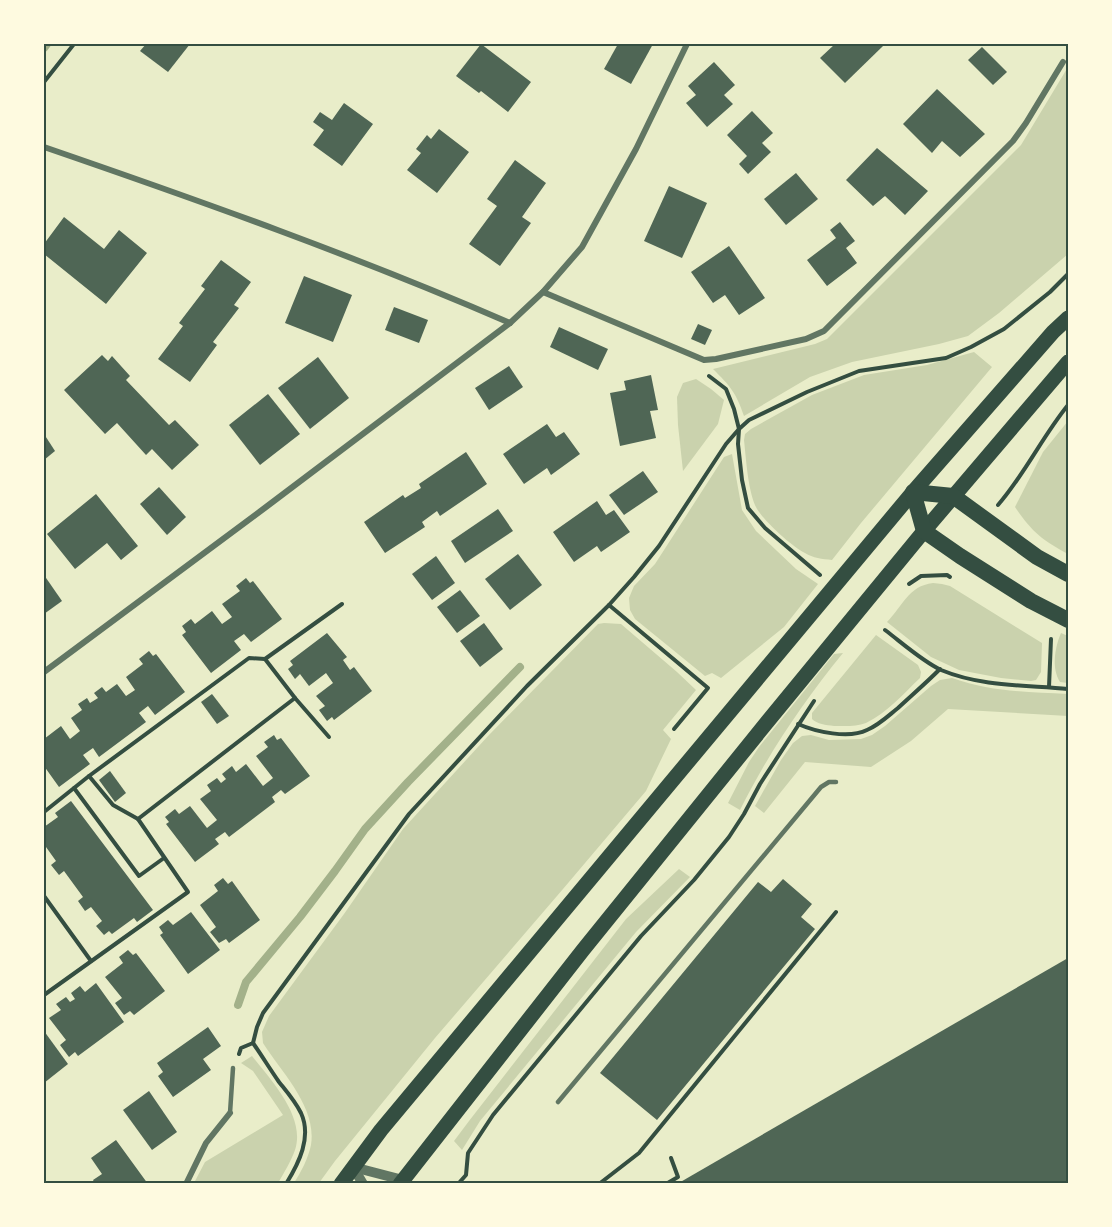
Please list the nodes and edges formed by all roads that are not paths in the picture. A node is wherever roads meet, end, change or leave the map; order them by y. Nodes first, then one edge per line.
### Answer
1 (687, 44) edge
2 (1064, 62) dead end
3 (44, 147) edge
4 (543, 292) junction
5 (1068, 318) edge
6 (510, 322) junction
7 (1068, 362) edge
8 (913, 492) junction
9 (953, 496) junction
10 (924, 531) junction
11 (1068, 574) edge
12 (1068, 620) edge
13 (44, 672) edge
14 (836, 782) dead end
15 (233, 1068) dead end
16 (558, 1102) dead end
17 (230, 1113) joint
18 (353, 1167) junction
19 (404, 1182) edge
20 (186, 1184) edge
21 (341, 1184) edge
22 (363, 1184) edge

1 - 4 street
2 - 4 street
3 - 6 street
4 - 6 street
5 - 8 main road
6 - 13 street
7 - 9 main road
8 - 9 highway
8 - 10 highway
8 - 18 main road
9 - 10 main road
9 - 11 highway
10 - 12 highway
10 - 19 main road
14 - 16 lane
15 - 17 lane
17 - 20 street
18 - 19 street
18 - 21 main road
18 - 22 street

